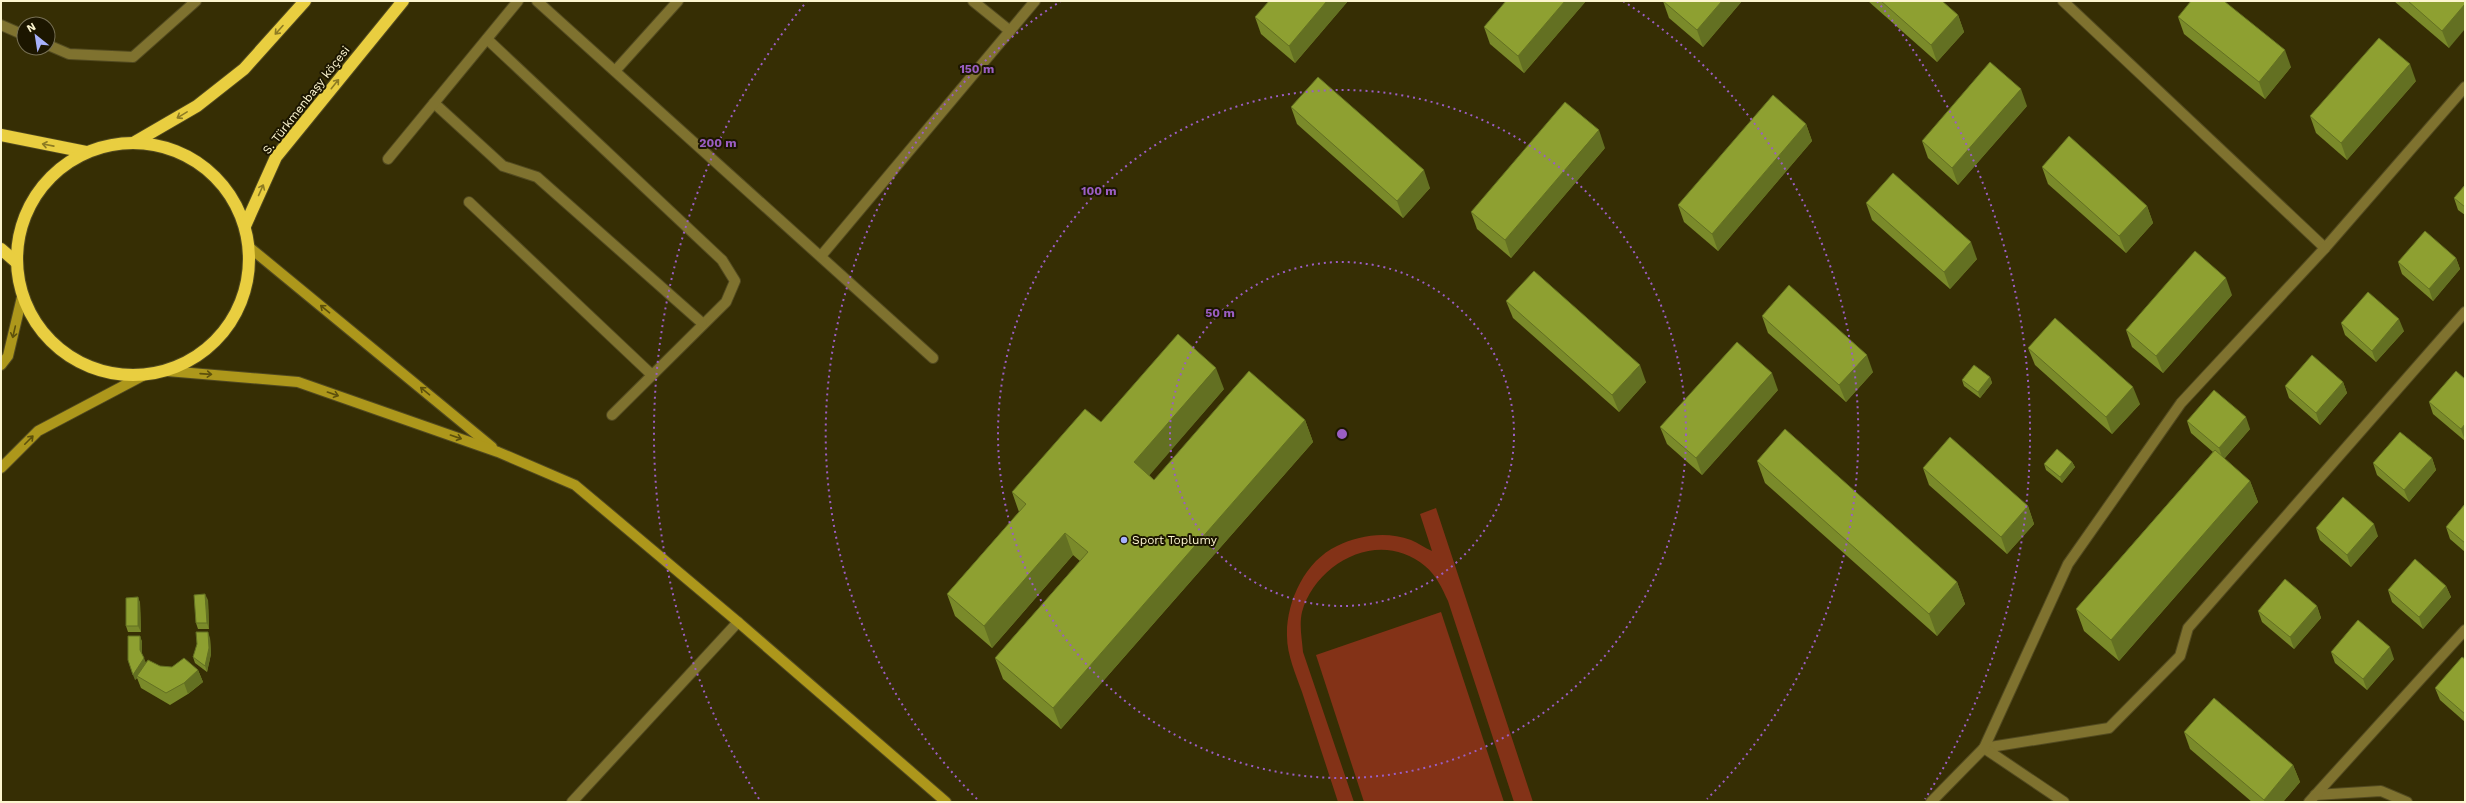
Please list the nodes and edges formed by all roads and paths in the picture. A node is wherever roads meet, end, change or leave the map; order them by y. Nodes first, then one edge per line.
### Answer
1 (196, 1) edge
2 (305, 1) edge
3 (403, 1) edge
4 (518, 1) edge
5 (537, 1) edge
6 (678, 1) edge
7 (973, 1) edge
8 (1035, 1) edge
9 (2063, 1) edge
10 (1, 25) edge
11 (1010, 31) junction
12 (16, 32) edge
13 (487, 39) junction
14 (56, 48) edge
15 (615, 71) junction
16 (2465, 88) edge
17 (434, 103) junction
18 (1, 135) edge
19 (135, 142) junction
20 (86, 152) junction
21 (388, 159) dead end
22 (469, 202) dead end
23 (245, 226) junction
24 (250, 246) junction
25 (2325, 248) junction
26 (1, 249) edge
27 (821, 256) junction
28 (16, 262) junction
29 (22, 297) junction
30 (2465, 312) edge
31 (702, 323) junction
32 (934, 358) dead end
33 (1, 365) edge
34 (167, 371) junction
35 (146, 374) junction
36 (652, 375) junction
37 (612, 415) dead end
38 (498, 452) junction
39 (1, 468) edge
40 (738, 622) junction
41 (2465, 630) edge
42 (1984, 748) junction
43 (2312, 799) edge
44 (572, 802) edge
45 (946, 802) edge
46 (1931, 802) edge
47 (2064, 802) edge
48 (2407, 802) edge

1 - 14 street
2 -> 19 highway
23 -> 3 highway, S. Türkmenbaşy köçesi
4 - 13 street
5 - 15 street
6 - 15 street
7 - 11 street
8 - 11 street
9 - 25 street
10 - 12 street
11 - 27 street
13 - 17 street
13 - 31 street
15 - 27 street
16 - 25 street
17 - 21 street
17 - 31 street
20 -> 18 highway
19 - 20 highway
19 - 23 highway
20 - 28 highway
22 - 36 street
23 - 24 highway
24 - 34 highway
38 -> 24 street
25 - 42 street
26 - 28 highway
27 - 32 street
28 - 29 highway
29 -> 33 street
29 - 35 highway
30 - 42 street
31 - 36 street
34 - 35 highway
34 -> 38 street
39 -> 35 street
36 - 37 street
38 - 40 street
40 - 44 street
40 - 45 street
41 - 43 street
42 - 46 street
42 - 47 street
43 - 48 street

